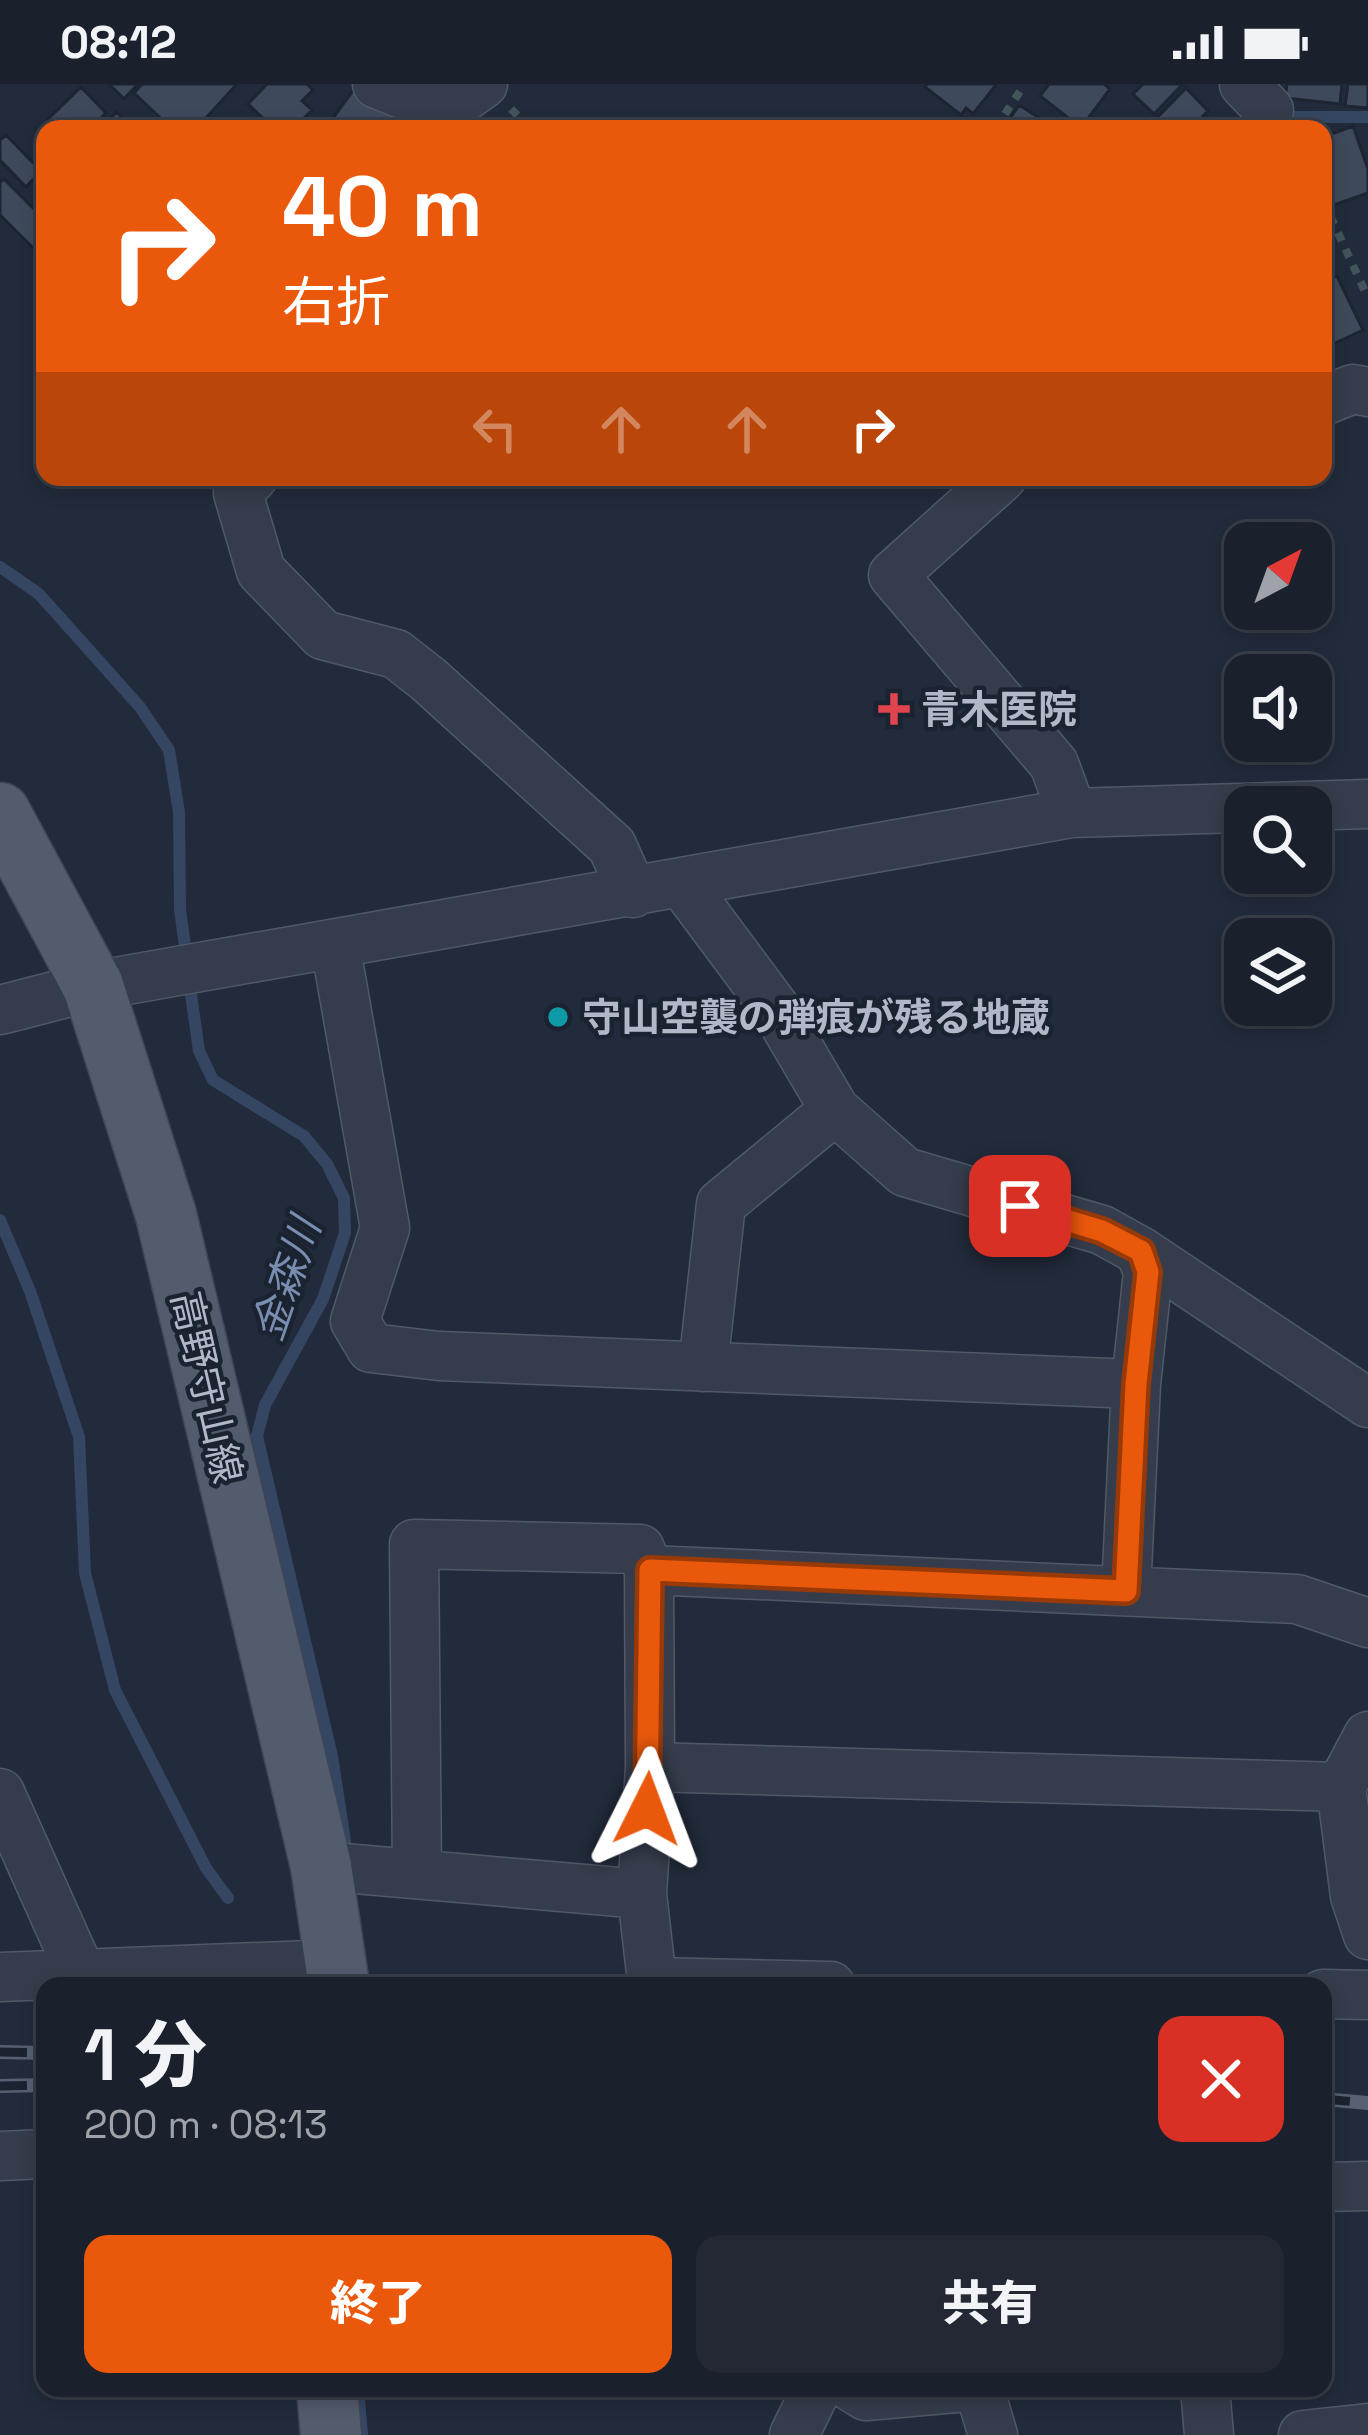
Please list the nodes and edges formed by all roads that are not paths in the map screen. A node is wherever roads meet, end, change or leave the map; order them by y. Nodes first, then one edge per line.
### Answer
1 (377, 84) edge
2 (456, 108) edge
3 (1368, 392) edge
4 (1332, 397) edge
5 (235, 486) edge
6 (992, 486) edge
7 (1368, 804) edge
8 (0, 813) edge
9 (1072, 813) junction
10 (682, 883) junction
11 (633, 893) junction
12 (334, 944) junction
13 (44, 999) edge
14 (835, 1110) junction
15 (1141, 1251) junction
16 (703, 1367) junction
17 (1136, 1384) junction
18 (1368, 1403) edge
19 (650, 1570) junction
20 (1126, 1591) junction
21 (1368, 1623) edge
22 (1368, 1736) edge
23 (650, 1767) junction
24 (1341, 1786) junction
25 (0, 1793) edge
26 (342, 1868) junction
27 (417, 1874) junction
28 (642, 1894) junction
29 (1368, 1935) edge
30 (81, 1974) junction
31 (338, 1975) edge
32 (0, 1977) edge
33 (651, 1977) edge
34 (1332, 1994) edge
35 (1368, 1995) edge
36 (36, 2154) edge
37 (0, 2156) edge
38 (1368, 2186) edge
39 (1332, 2187) edge
40 (328, 2397) edge
41 (813, 2397) edge
42 (982, 2397) edge
43 (1206, 2397) edge
44 (1368, 2428) edge
45 (331, 2435) edge
46 (794, 2435) edge
47 (993, 2435) edge
48 (1209, 2435) edge
49 (1303, 2435) edge

1 - 2 street
3 - 4 street
5 - 11 street
6 - 9 street
7 - 9 street
8 - 13 main road, 高野守山線
9 - 10 street
10 - 11 street
10 - 14 street
11 - 12 street
12 - 13 street
12 - 16 street
13 - 26 main road, 高野守山線
14 - 15 street
14 - 16 street
15 - 17 street
15 - 18 street
16 - 17 street
17 - 20 street
19 - 20 street
19 - 23 street
19 - 27 street
20 - 21 street
22 - 24 street
23 - 24 street
23 - 28 street
24 - 29 street
25 - 30 street
26 - 27 street
26 - 31 main road, 高野守山線
27 - 28 street
28 - 33 street
30 - 31 street
30 - 32 street
34 - 35 street
36 - 37 street
38 - 39 street
40 - 45 main road
41 - 46 street
42 - 47 street
43 - 48 street
44 - 49 street

